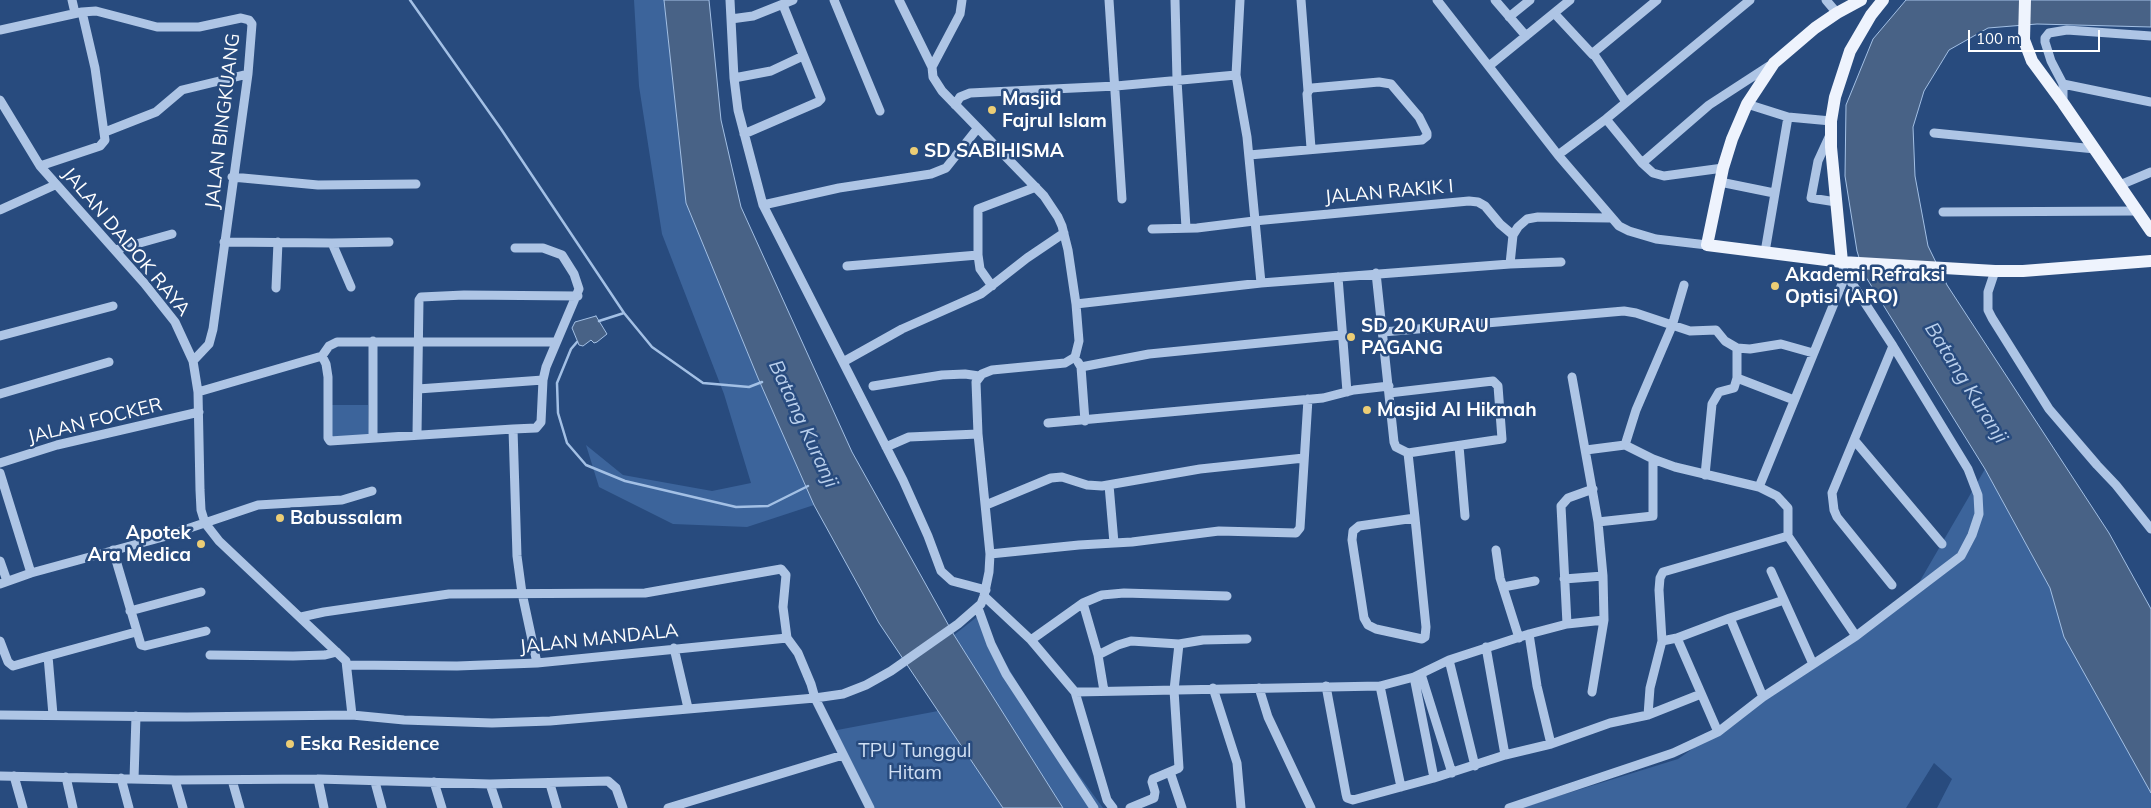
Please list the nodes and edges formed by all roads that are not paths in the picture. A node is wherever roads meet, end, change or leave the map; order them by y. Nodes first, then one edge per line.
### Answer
1 (72, 0) edge
2 (730, 0) edge
3 (793, 0) edge
4 (834, 0) edge
5 (899, 0) edge
6 (962, 0) edge
7 (1109, 0) edge
8 (1175, 0) edge
9 (1240, 0) edge
10 (1301, 0) edge
11 (1437, 0) edge
12 (1495, 0) edge
13 (1530, 0) edge
14 (1570, 0) edge
15 (1657, 0) edge
16 (1750, 0) edge
17 (1826, 0) edge
18 (1861, 0) edge
19 (1883, 0) edge
20 (2025, 0) edge
21 (782, 5) junction
22 (79, 12) junction
23 (1554, 13) junction
24 (1837, 13) junction
25 (1871, 15) junction
26 (1509, 17) junction
27 (731, 19) junction
28 (0, 30) edge
29 (1526, 36) junction
30 (2151, 36) edge
31 (1593, 55) junction
32 (803, 56) junction
33 (1774, 63) junction
34 (1489, 66) junction
35 (932, 67) junction
36 (248, 74) junction
37 (1236, 75) junction
38 (734, 78) junction
39 (1177, 80) junction
40 (2064, 84) junction
41 (1116, 86) junction
42 (1308, 91) junction
43 (0, 100) edge
44 (1626, 102) junction
45 (2151, 102) edge
46 (2063, 103) junction
47 (1747, 104) junction
48 (955, 105) junction
49 (880, 111) dead end
50 (1788, 117) junction
51 (1606, 119) junction
52 (1831, 126) junction
53 (977, 129) junction
54 (105, 132) junction
55 (1934, 133) dead end
56 (744, 134) junction
57 (1311, 148) junction
58 (2095, 149) junction
59 (1558, 155) junction
60 (1249, 156) junction
61 (1642, 163) junction
62 (40, 166) junction
63 (1723, 168) junction
64 (2151, 172) edge
65 (232, 177) junction
66 (1720, 182) junction
67 (55, 184) junction
68 (416, 184) dead end
69 (2120, 186) junction
70 (1036, 187) junction
71 (1774, 193) junction
72 (1122, 199) dead end
73 (1836, 202) junction
74 (763, 205) junction
75 (0, 210) edge
76 (2137, 211) junction
77 (1943, 212) dead end
78 (1610, 218) junction
79 (1254, 221) junction
80 (1186, 228) junction
81 (1152, 229) dead end
82 (2151, 231) edge
83 (1064, 233) junction
84 (172, 234) dead end
85 (1513, 235) junction
86 (224, 242) junction
87 (278, 242) junction
88 (389, 242) dead end
89 (332, 243) junction
90 (1707, 244) junction
91 (515, 248) dead end
92 (114, 250) junction
93 (1765, 252) junction
94 (978, 255) junction
95 (2151, 261) edge
96 (1561, 262) dead end
97 (1847, 262) junction
98 (1510, 264) junction
99 (847, 266) dead end
100 (1994, 270) junction
101 (1376, 273) junction
102 (1846, 274) junction
103 (1338, 276) junction
104 (1261, 283) junction
105 (1684, 285) dead end
106 (992, 286) junction
107 (351, 287) dead end
108 (276, 288) dead end
109 (578, 296) junction
110 (1076, 304) junction
111 (113, 306) dead end
112 (1672, 326) junction
113 (1383, 332) junction
114 (1341, 335) junction
115 (0, 336) edge
116 (373, 341) junction
117 (419, 342) junction
118 (556, 342) junction
119 (1893, 346) junction
120 (1737, 348) junction
121 (1813, 353) junction
122 (322, 356) junction
123 (1075, 357) junction
124 (193, 361) junction
125 (108, 362) dead end
126 (843, 362) junction
127 (1081, 367) junction
128 (979, 376) junction
129 (1572, 377) dead end
130 (1737, 378) junction
131 (543, 380) junction
132 (873, 386) dead end
133 (418, 389) junction
134 (1389, 389) junction
135 (198, 392) junction
136 (1346, 392) junction
137 (0, 394) edge
138 (1308, 399) junction
139 (1794, 400) junction
140 (199, 412) junction
141 (1085, 421) junction
142 (1048, 423) dead end
143 (513, 429) junction
144 (417, 434) junction
145 (978, 434) junction
146 (373, 438) junction
147 (1855, 441) junction
148 (1626, 445) junction
149 (1458, 446) junction
150 (886, 447) junction
151 (1586, 450) junction
152 (1408, 453) junction
153 (1304, 458) junction
154 (1652, 458) junction
155 (0, 463) edge
156 (0, 473) edge
157 (1705, 475) junction
158 (1110, 485) junction
159 (1759, 487) junction
160 (1593, 489) junction
161 (2, 490) edge
162 (372, 491) dead end
163 (986, 506) junction
164 (1465, 516) dead end
165 (1415, 518) junction
166 (1598, 522) junction
167 (205, 523) junction
168 (2151, 528) edge
169 (1788, 536) junction
170 (1114, 543) junction
171 (1942, 544) dead end
172 (113, 550) junction
173 (1496, 550) dead end
174 (990, 554) junction
175 (0, 561) edge
176 (1771, 571) dead end
177 (31, 573) junction
178 (1603, 576) junction
179 (1564, 579) junction
180 (1536, 581) dead end
181 (4, 582) edge
182 (1892, 585) dead end
183 (1503, 587) junction
184 (201, 592) dead end
185 (522, 593) junction
186 (985, 593) junction
187 (1227, 596) dead end
188 (1784, 600) junction
189 (1083, 603) junction
190 (978, 608) junction
191 (130, 611) junction
192 (301, 617) junction
193 (1730, 618) junction
194 (1604, 620) junction
195 (1567, 624) junction
196 (206, 631) dead end
197 (136, 632) junction
198 (1529, 634) junction
199 (1856, 636) junction
200 (787, 638) junction
201 (1519, 638) junction
202 (1677, 638) junction
203 (1247, 639) dead end
204 (1031, 640) junction
205 (0, 641) edge
206 (1662, 641) junction
207 (1179, 644) junction
208 (1486, 647) junction
209 (674, 648) junction
210 (337, 652) junction
211 (210, 655) dead end
212 (1098, 655) junction
213 (48, 656) junction
214 (1449, 660) junction
215 (537, 663) junction
216 (1813, 664) junction
217 (347, 665) junction
218 (1418, 676) junction
219 (1326, 686) junction
220 (1380, 686) junction
221 (1212, 688) junction
222 (1259, 688) junction
223 (1174, 690) junction
224 (1104, 691) junction
225 (1076, 692) junction
226 (1592, 692) dead end
227 (1701, 694) junction
228 (1763, 697) junction
229 (815, 698) junction
230 (688, 708) junction
231 (0, 715) edge
232 (53, 715) junction
233 (352, 715) junction
234 (1648, 715) junction
235 (136, 716) junction
236 (1718, 732) junction
237 (1551, 744) junction
238 (843, 755) junction
239 (1505, 755) junction
240 (1475, 766) junction
241 (1170, 772) junction
242 (1452, 773) junction
243 (0, 776) edge
244 (14, 776) junction
245 (66, 778) junction
246 (121, 778) junction
247 (1434, 778) junction
248 (134, 779) junction
249 (318, 779) junction
250 (176, 780) junction
251 (232, 780) junction
252 (374, 782) junction
253 (434, 782) junction
254 (490, 784) junction
255 (550, 784) junction
256 (1400, 787) junction
257 (23, 808) edge
258 (73, 808) edge
259 (129, 808) edge
260 (183, 808) edge
261 (240, 808) edge
262 (324, 808) edge
263 (382, 808) edge
264 (442, 808) edge
265 (498, 808) edge
266 (557, 808) edge
267 (623, 808) edge
268 (668, 808) edge
269 (870, 808) edge
270 (1094, 808) edge
271 (1113, 808) edge
272 (1130, 808) edge
273 (1182, 808) edge
274 (1241, 808) edge
275 (1311, 808) edge
276 (1510, 808) edge

1 - 22 street
2 - 27 street
3 - 21 street
4 - 49 street
5 - 35 street
6 - 35 street
7 - 41 street
8 - 39 street
9 - 37 street
10 - 42 street
11 - 34 street
12 - 26 street
13 - 26 street
14 - 23 street
15 - 31 street
16 - 44 street
17 - 24 street
18 - 24 main road
18 - 25 main road
19 - 25 main road
20 - 46 main road
21 - 27 street
21 - 32 street
22 - 28 street
22 - 36 street, JALAN BINGKUANG
22 - 54 street
23 - 29 street
23 - 31 street
24 - 33 main road
25 - 52 main road
26 - 29 street
27 - 38 street
29 - 34 street
30 - 40 street
31 - 44 street
32 - 38 street
32 - 56 street
33 - 47 main road
33 - 61 street
34 - 59 street
35 - 48 street
36 - 54 street
36 - 65 street, JALAN BINGKUANG
37 - 39 street
37 - 60 street
38 - 56 street
39 - 41 street
39 - 80 street
40 - 45 street
40 - 46 street
41 - 48 street
41 - 72 street
42 - 57 street
42 - 57 street
43 - 62 street, JALAN DADOK RAYA
44 - 51 street
46 - 58 main road
47 - 50 street
47 - 63 main road
48 - 53 street
50 - 52 street
50 - 71 street
51 - 59 street
51 - 61 street
52 - 73 main road
52 - 73 street
53 - 70 street
53 - 74 street
54 - 62 street
55 - 58 street
56 - 74 street
57 - 60 street
58 - 69 main road
59 - 78 street
60 - 79 street
61 - 63 street
62 - 67 street, JALAN DADOK RAYA
63 - 66 main road
64 - 69 street
65 - 68 street
65 - 86 street, JALAN BINGKUANG
66 - 71 street
66 - 90 main road
67 - 75 street
67 - 92 street, JALAN DADOK RAYA
69 - 76 main road
70 - 83 street
70 - 94 street
71 - 93 street
73 - 97 main road
74 - 126 street
76 - 77 street
76 - 82 main road
78 - 85 street
78 - 90 street
79 - 80 street, JALAN RAKIK I
79 - 85 street, JALAN RAKIK I
79 - 104 street
80 - 81 street, JALAN RAKIK I
83 - 106 street
83 - 110 street
84 - 92 street
85 - 98 street
86 - 87 street
86 - 124 street, JALAN BINGKUANG
87 - 89 street
87 - 108 street
88 - 89 street
89 - 107 street
90 - 93 main road
91 - 109 street
92 - 124 street, JALAN DADOK RAYA
93 - 97 main road
94 - 99 street
94 - 106 street
95 - 100 main road
96 - 98 street
97 - 100 main road
97 - 102 street
98 - 101 street
100 - 168 street
101 - 103 street
101 - 113 street
102 - 119 street
102 - 121 street
103 - 104 street
103 - 114 street
104 - 110 street
105 - 112 street
106 - 126 street
109 - 117 street
109 - 118 street
110 - 123 street
111 - 115 street
112 - 113 street
112 - 120 street
112 - 148 street
113 - 134 street
114 - 127 street
114 - 136 street
116 - 117 street
116 - 122 street
116 - 146 street
117 - 118 street
117 - 133 street
118 - 131 street
119 - 147 street
119 - 199 street
120 - 121 street
120 - 130 street
121 - 139 street
122 - 135 street
122 - 146 street
123 - 127 street
123 - 128 street
124 - 135 street, JALAN DADOK RAYA
125 - 137 street
126 - 150 street
127 - 141 street
128 - 132 street
128 - 145 street
129 - 151 street
130 - 139 street
130 - 157 street
131 - 133 street
131 - 143 street
133 - 144 street
134 - 136 street
134 - 149 street
134 - 152 street
135 - 140 street, JALAN DADOK RAYA
136 - 138 street
138 - 141 street
138 - 153 street
139 - 159 street
140 - 155 street, JALAN FOCKER
140 - 167 street, JALAN DADOK RAYA
141 - 142 street
143 - 144 street
143 - 185 street
144 - 146 street
145 - 150 street
145 - 163 street
147 - 171 street
147 - 182 street
148 - 151 street
148 - 154 street
149 - 152 street
149 - 164 street
150 - 186 street
151 - 160 street
152 - 165 street
153 - 158 street
153 - 170 street
154 - 157 street
154 - 166 street
156 - 161 street
157 - 159 street
158 - 163 street
158 - 170 street
159 - 169 street
160 - 166 street
160 - 179 street
161 - 177 street
162 - 167 street
163 - 174 street
165 - 165 street
166 - 178 street
167 - 172 street
167 - 192 street, JALAN DADOK RAYA
169 - 199 street
169 - 206 street
170 - 174 street
172 - 177 street
172 - 191 street
173 - 183 street
174 - 186 street
175 - 181 street
176 - 188 street
177 - 181 street
178 - 179 street
178 - 194 street
179 - 195 street
180 - 183 street
183 - 201 street
184 - 191 street
185 - 192 street
185 - 200 street
185 - 215 street
186 - 190 street
186 - 204 street
187 - 189 street
188 - 193 street
188 - 216 street
189 - 204 street
189 - 212 street
190 - 229 street
190 - 270 street
191 - 197 street
192 - 210 street, JALAN DADOK RAYA
193 - 202 street
193 - 228 street
194 - 195 street
194 - 226 street
195 - 198 street
196 - 197 street
197 - 213 street
198 - 201 street
198 - 237 street
199 - 216 street
200 - 209 street, JALAN MANDALA
200 - 229 street
201 - 208 street
202 - 206 street
202 - 227 street
203 - 207 street
204 - 225 street
205 - 213 street
206 - 234 street
207 - 212 street
207 - 223 street
208 - 214 street
208 - 239 street
209 - 215 street, JALAN MANDALA
209 - 230 street
210 - 211 street
210 - 217 street, JALAN DADOK RAYA
212 - 224 street
213 - 232 street
214 - 218 street
214 - 240 street
215 - 217 street, JALAN MANDALA
216 - 228 street
217 - 233 street
218 - 220 street
218 - 242 street
218 - 247 street
219 - 220 street
219 - 222 street
219 - 256 street
220 - 256 street
221 - 222 street
221 - 223 street
221 - 274 street
222 - 275 street
223 - 224 street
223 - 241 street
224 - 225 street
225 - 271 street
227 - 234 street
227 - 236 street
228 - 236 street
229 - 230 street
229 - 238 street
230 - 233 street
231 - 232 street
232 - 235 street
233 - 235 street
234 - 237 street
235 - 248 street
236 - 276 street
237 - 239 street
238 - 268 street
238 - 269 street
239 - 240 street
240 - 242 street
241 - 272 street
241 - 273 street
242 - 247 street
243 - 244 street
244 - 245 street
244 - 257 street
245 - 246 street
245 - 258 street
246 - 248 street
246 - 259 street
247 - 256 street
248 - 250 street
249 - 251 street
249 - 252 street
249 - 262 street
250 - 251 street
250 - 260 street
251 - 261 street
252 - 253 street
252 - 263 street
253 - 254 street
253 - 264 street
254 - 255 street
254 - 265 street
255 - 266 street
255 - 267 street

